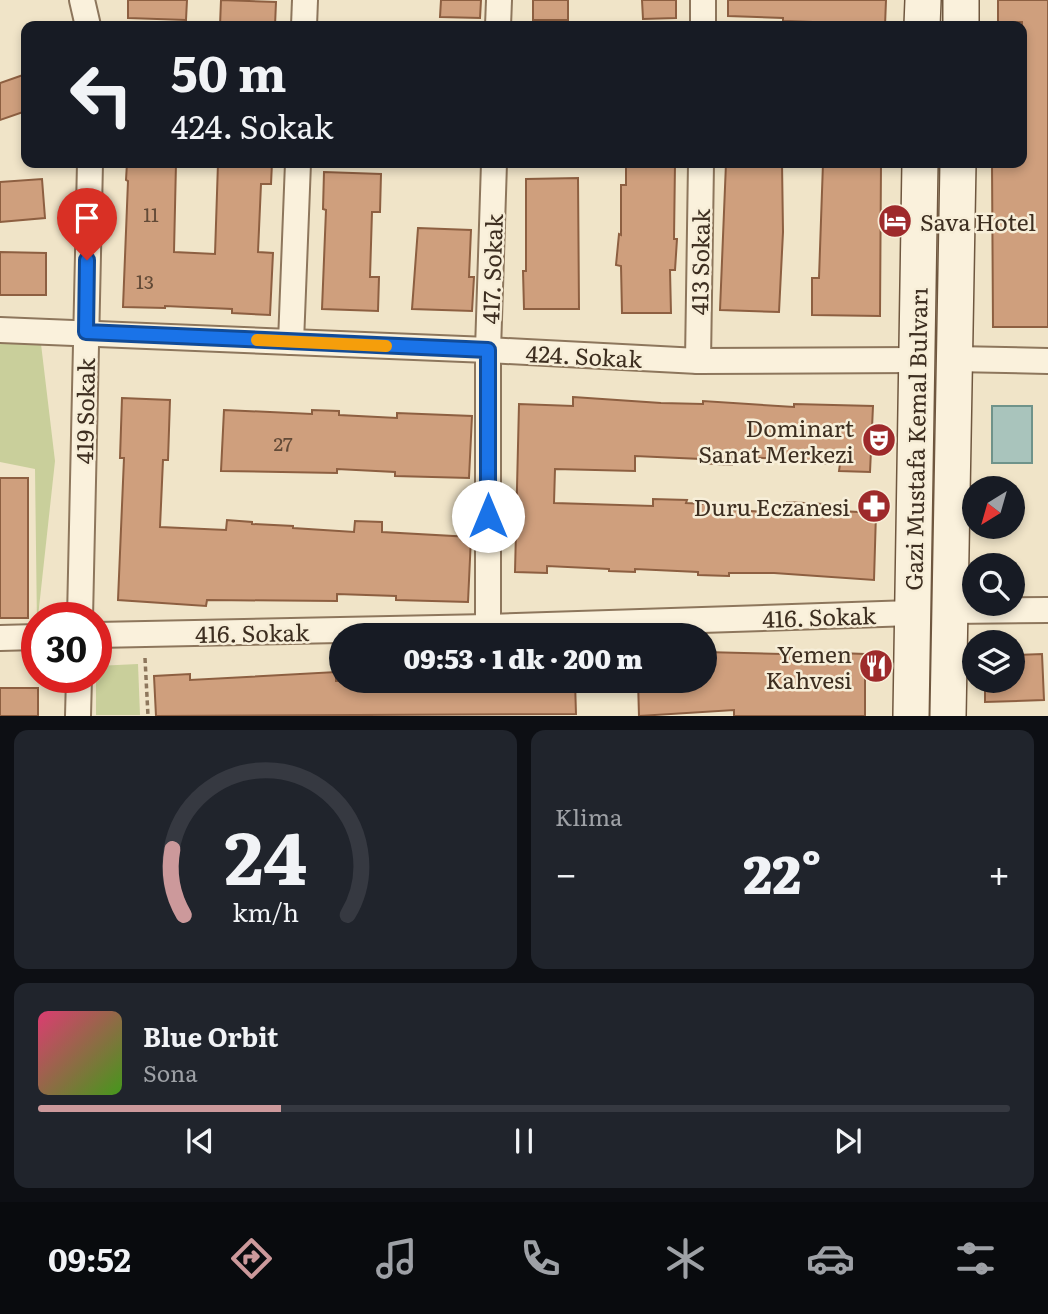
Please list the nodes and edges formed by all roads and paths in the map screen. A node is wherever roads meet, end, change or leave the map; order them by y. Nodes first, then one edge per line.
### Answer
1 (82, 0) edge
2 (305, 0) edge
3 (499, 0) edge
4 (703, 0) edge
5 (923, 0) edge
6 (961, 0) edge
7 (87, 21) edge
8 (304, 21) edge
9 (498, 21) edge
10 (703, 21) edge
11 (922, 21) edge
12 (961, 21) edge
13 (90, 168) edge
14 (298, 168) edge
15 (494, 168) edge
16 (701, 168) edge
17 (920, 168) edge
18 (958, 168) edge
19 (0, 330) edge
20 (86, 332) junction
21 (290, 342) junction
22 (488, 350) junction
23 (954, 359) junction
24 (917, 360) junction
25 (698, 361) junction
26 (1048, 361) edge
27 (80, 602) edge
28 (1048, 610) edge
29 (950, 611) junction
30 (912, 613) junction
31 (488, 623) edge
32 (609, 623) edge
33 (329, 630) edge
34 (112, 635) edge
35 (21, 637) edge
36 (0, 638) edge
37 (145, 658) dead end
38 (79, 693) edge
39 (78, 716) edge
40 (148, 716) edge
41 (911, 716) edge
42 (948, 716) edge

1 - 7 street
2 - 8 street
3 - 9 street
4 - 10 street
5 - 11 main road
6 - 12 main road
13 - 20 street, 419 Sokak
14 - 21 street
15 - 22 street, 417. Sokak
16 - 25 street, 413 Sokak
17 - 24 main road, Gazi Mustafa Kemal Bulvarı
18 - 23 main road, Gazi Mustafa Kemal Bulvarı
19 - 20 street, 424. Sokak
20 - 21 street, 424. Sokak
20 - 27 street, 419 Sokak
21 - 22 street, 424. Sokak
22 - 25 street, 424. Sokak
22 - 31 street, 417. Sokak
23 - 26 street
23 - 29 main road, Gazi Mustafa Kemal Bulvarı
24 - 25 street, 424. Sokak
24 - 30 main road, Gazi Mustafa Kemal Bulvarı
28 - 29 street
29 - 42 main road, Gazi Mustafa Kemal Bulvarı
30 - 32 street, 416. Sokak
30 - 41 main road, Gazi Mustafa Kemal Bulvarı
33 - 34 street, 416. Sokak
35 - 36 street
37 - 40 path
38 - 39 street

